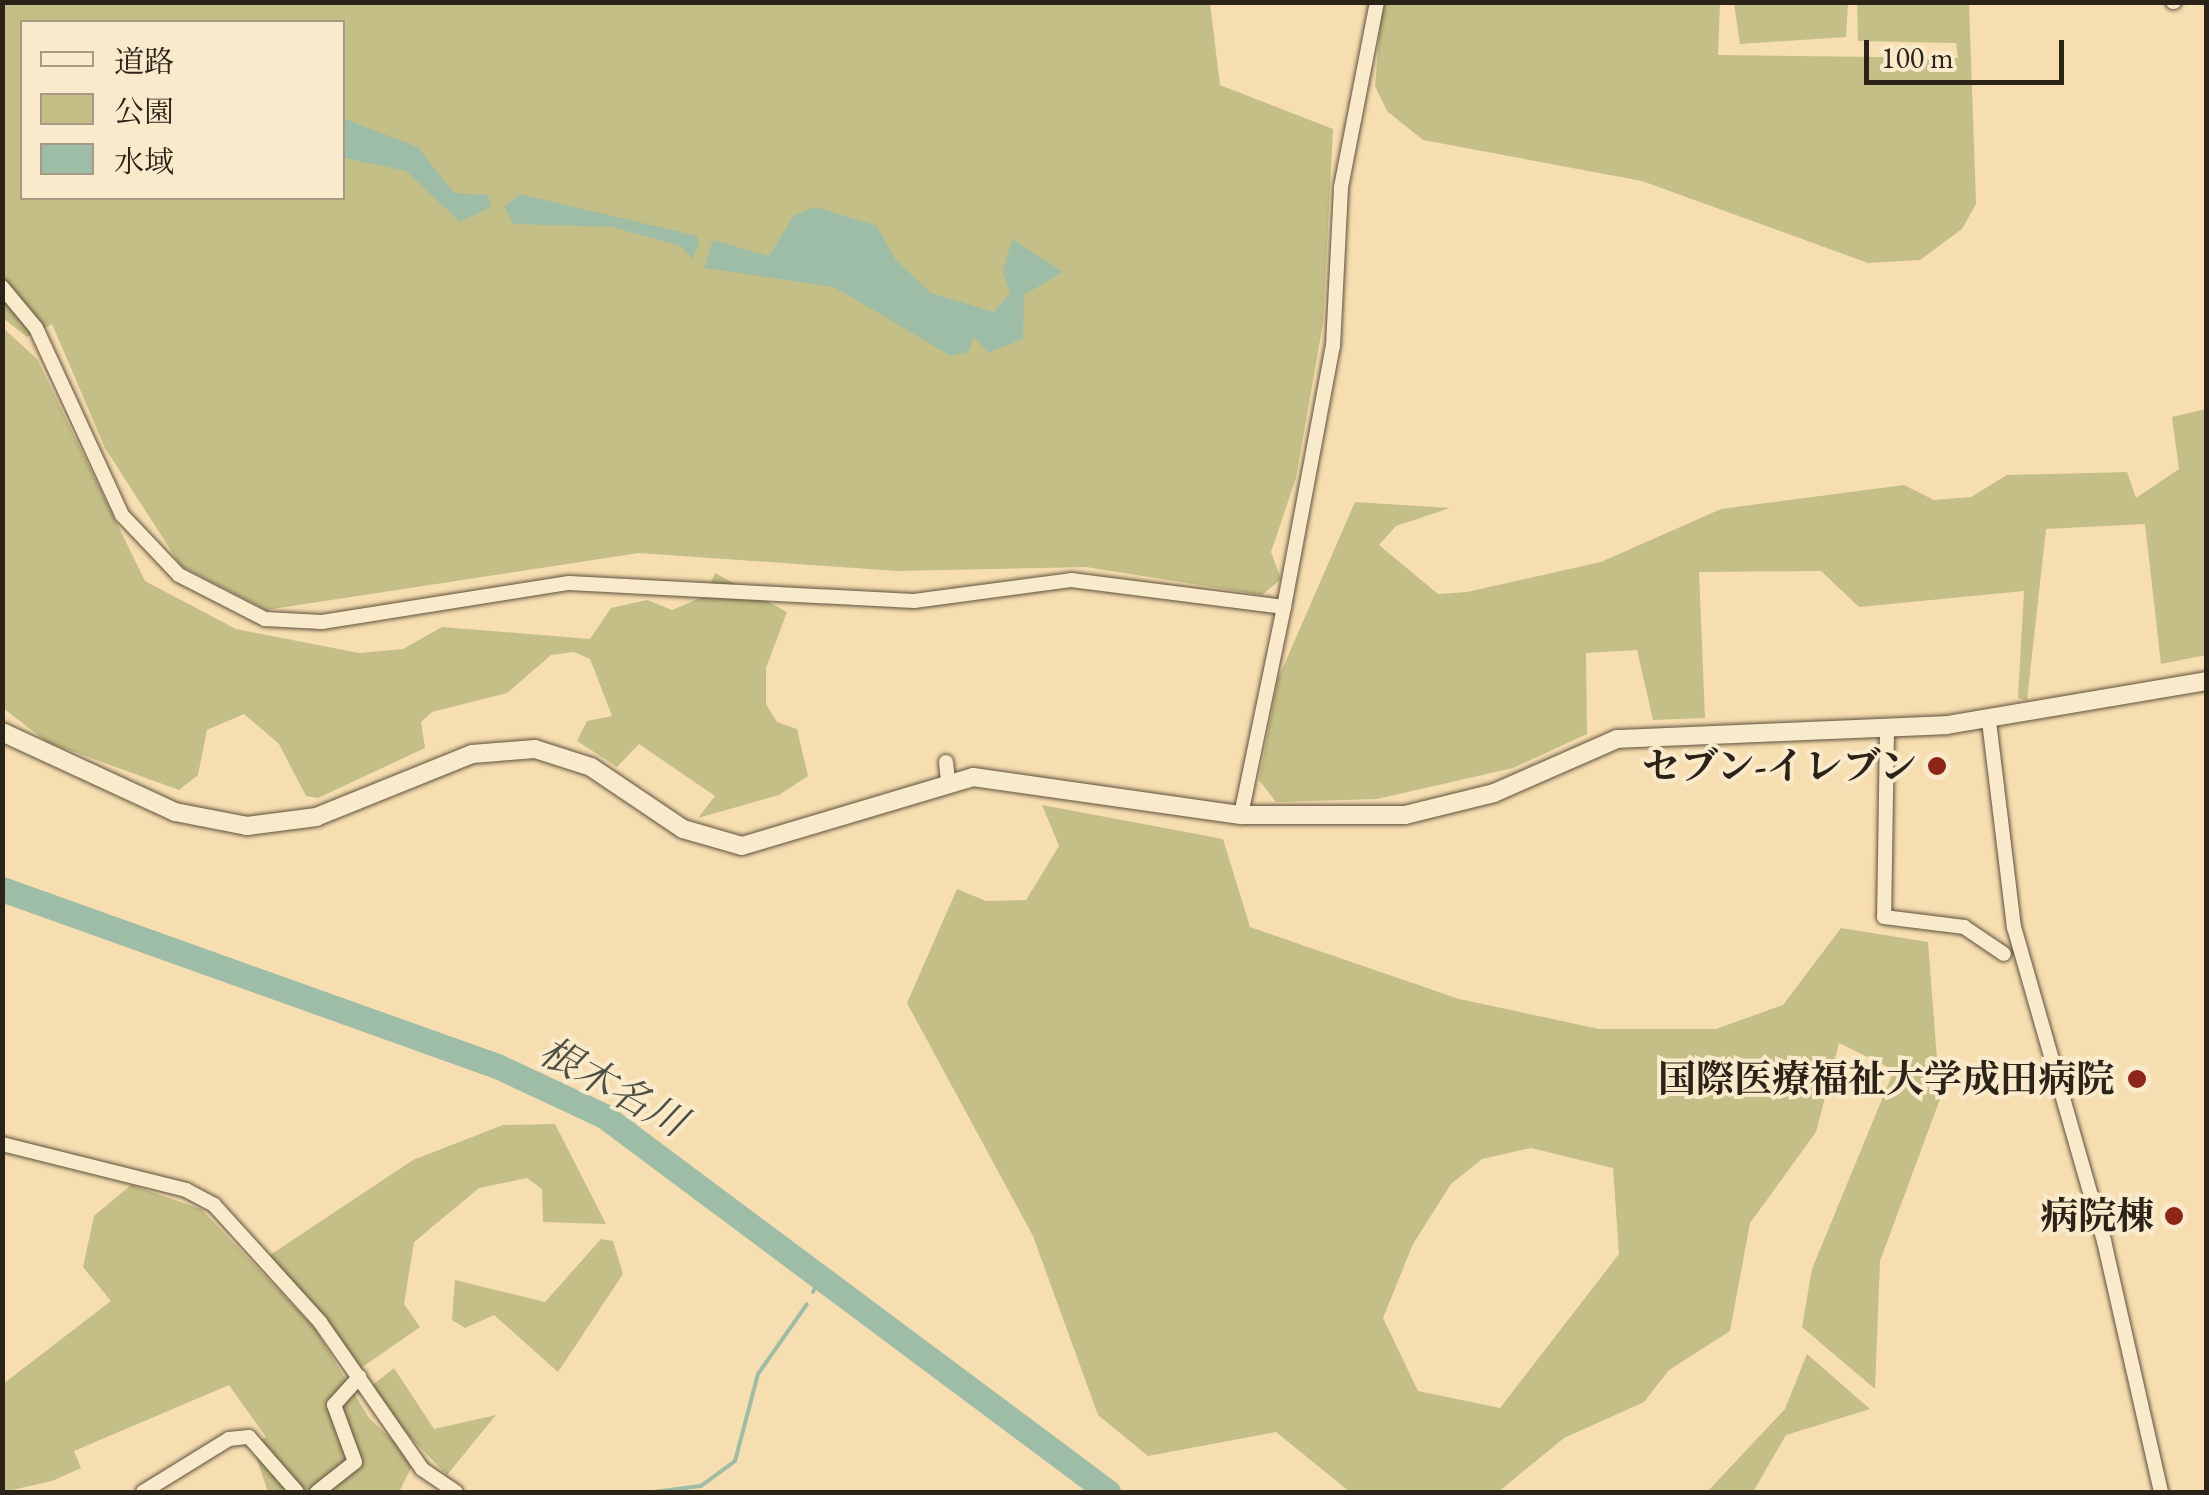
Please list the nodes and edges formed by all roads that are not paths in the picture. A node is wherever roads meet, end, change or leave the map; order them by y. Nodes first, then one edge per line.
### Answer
1 (1376, 2) edge
2 (2, 287) edge
3 (1284, 607) junction
4 (2206, 681) edge
5 (1989, 721) junction
6 (1886, 730) junction
7 (2, 732) edge
8 (1241, 815) junction
9 (2004, 954) dead end
10 (2, 1144) edge
11 (359, 1377) junction
12 (143, 1492) edge
13 (297, 1492) edge
14 (317, 1492) edge
15 (456, 1492) edge
16 (2160, 1492) edge

1 - 3 street
2 - 3 street
3 - 8 street
4 - 5 street
5 - 6 street
5 - 16 street
6 - 8 street
6 - 9 street
7 - 8 street
10 - 11 street
11 - 14 street
11 - 15 street
12 - 13 street

